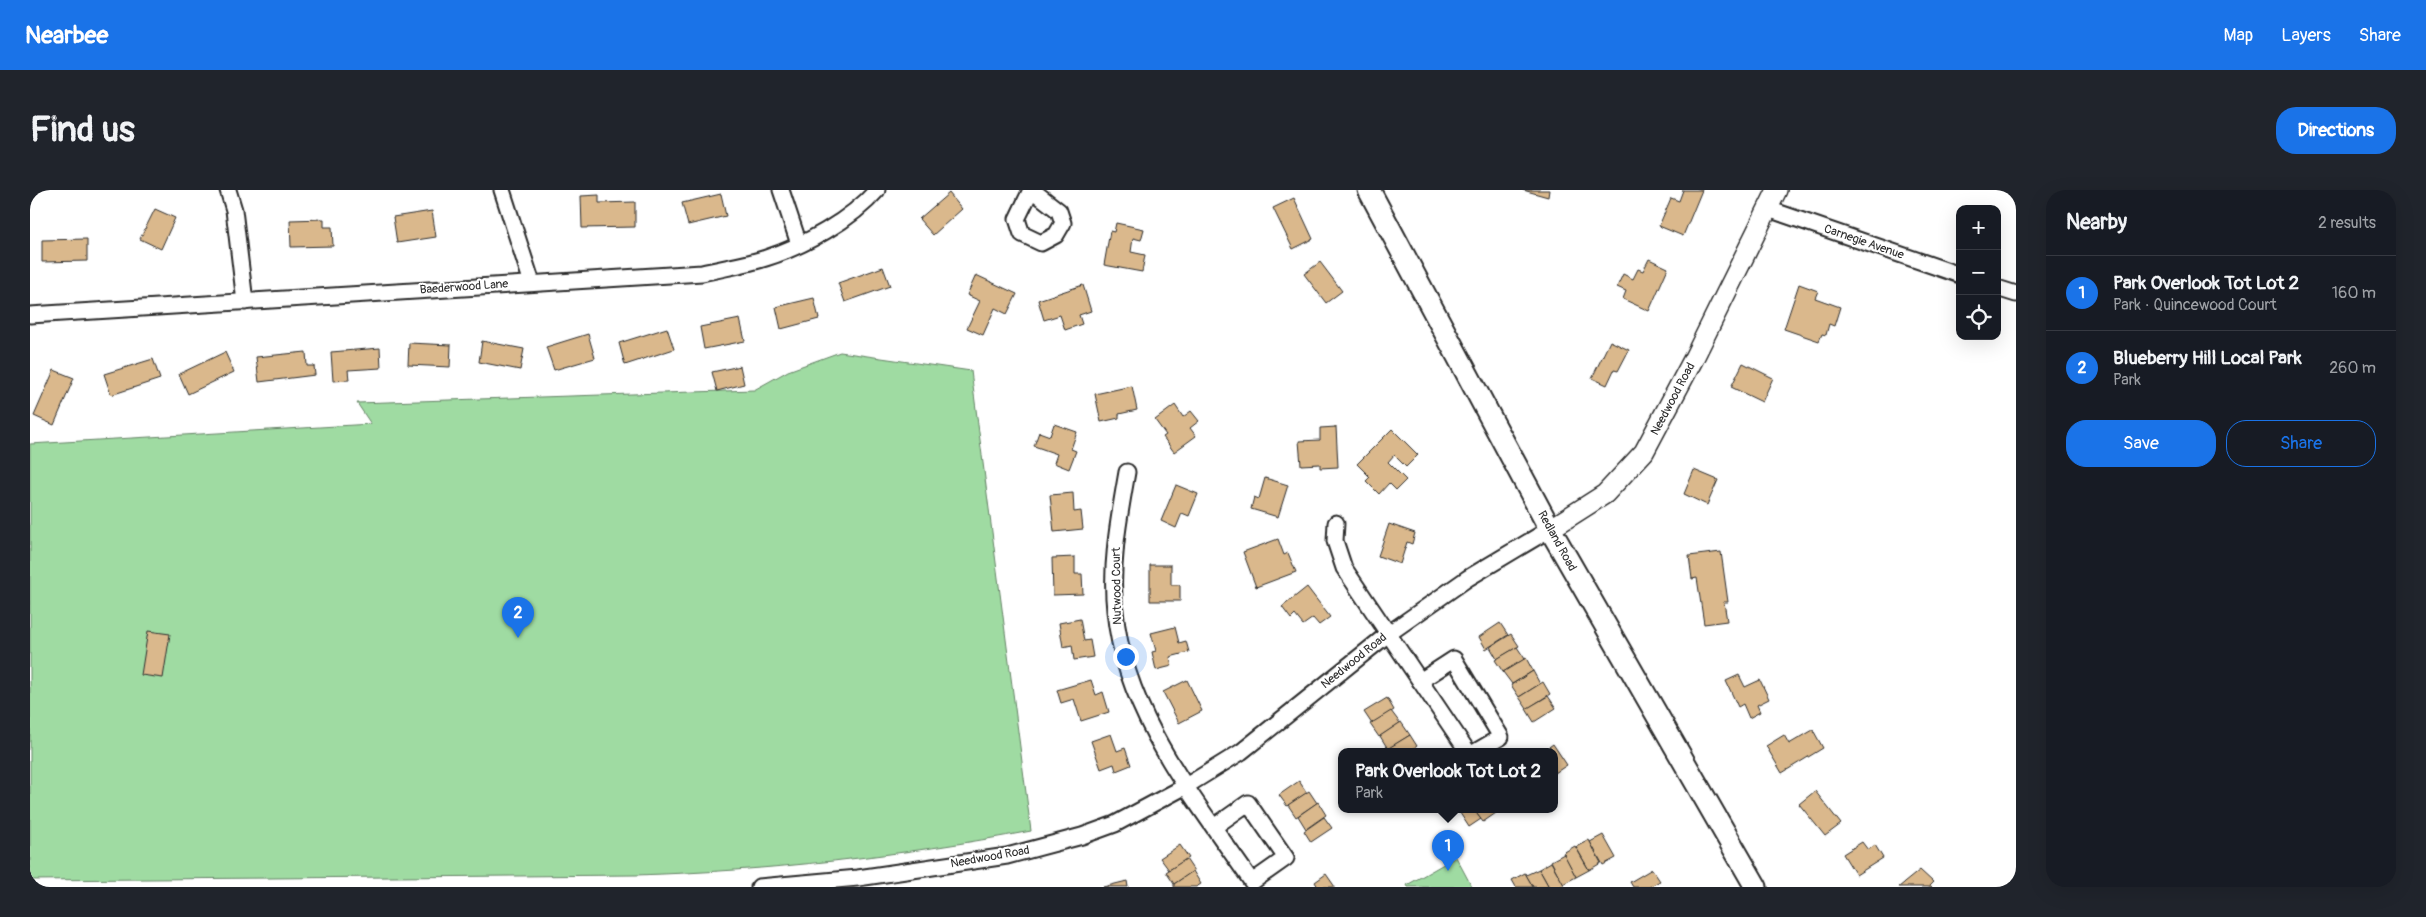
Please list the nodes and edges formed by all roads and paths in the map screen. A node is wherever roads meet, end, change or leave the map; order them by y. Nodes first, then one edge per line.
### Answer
1 (228, 190) edge
2 (502, 190) edge
3 (781, 190) edge
4 (877, 190) edge
5 (1369, 190) edge
6 (1777, 190) edge
7 (1768, 209) junction
8 (798, 244) junction
9 (1956, 274) edge
10 (532, 283) junction
11 (2001, 289) edge
12 (2016, 294) edge
13 (245, 302) junction
14 (30, 315) edge
15 (1127, 472) dead end
16 (1336, 523) dead end
17 (1550, 530) junction
18 (1388, 634) junction
19 (1420, 681) junction
20 (1465, 748) edge
21 (1482, 748) edge
22 (1186, 786) junction
23 (1214, 827) junction
24 (759, 887) edge
25 (1756, 887) edge

1 - 13 street
2 - 10 street
3 - 8 street
4 - 8 street, Baederwood Lane
5 - 17 main road, Redland Road
6 - 7 street, Needwood Road
7 - 9 street, Carnegie Avenue
7 - 17 street, Needwood Road
8 - 10 street, Baederwood Lane
10 - 13 street, Baederwood Lane
11 - 12 street
13 - 14 street, Baederwood Lane
15 - 22 street, Nutwood Court
16 - 18 street
17 - 18 street, Needwood Road
17 - 25 main road, Redland Road
18 - 19 street
18 - 22 street, Needwood Road
19 - 20 street
19 - 21 street
22 - 23 street, Nutwood Court
22 - 24 street, Needwood Road
23 - 23 street, Nutwood Court

